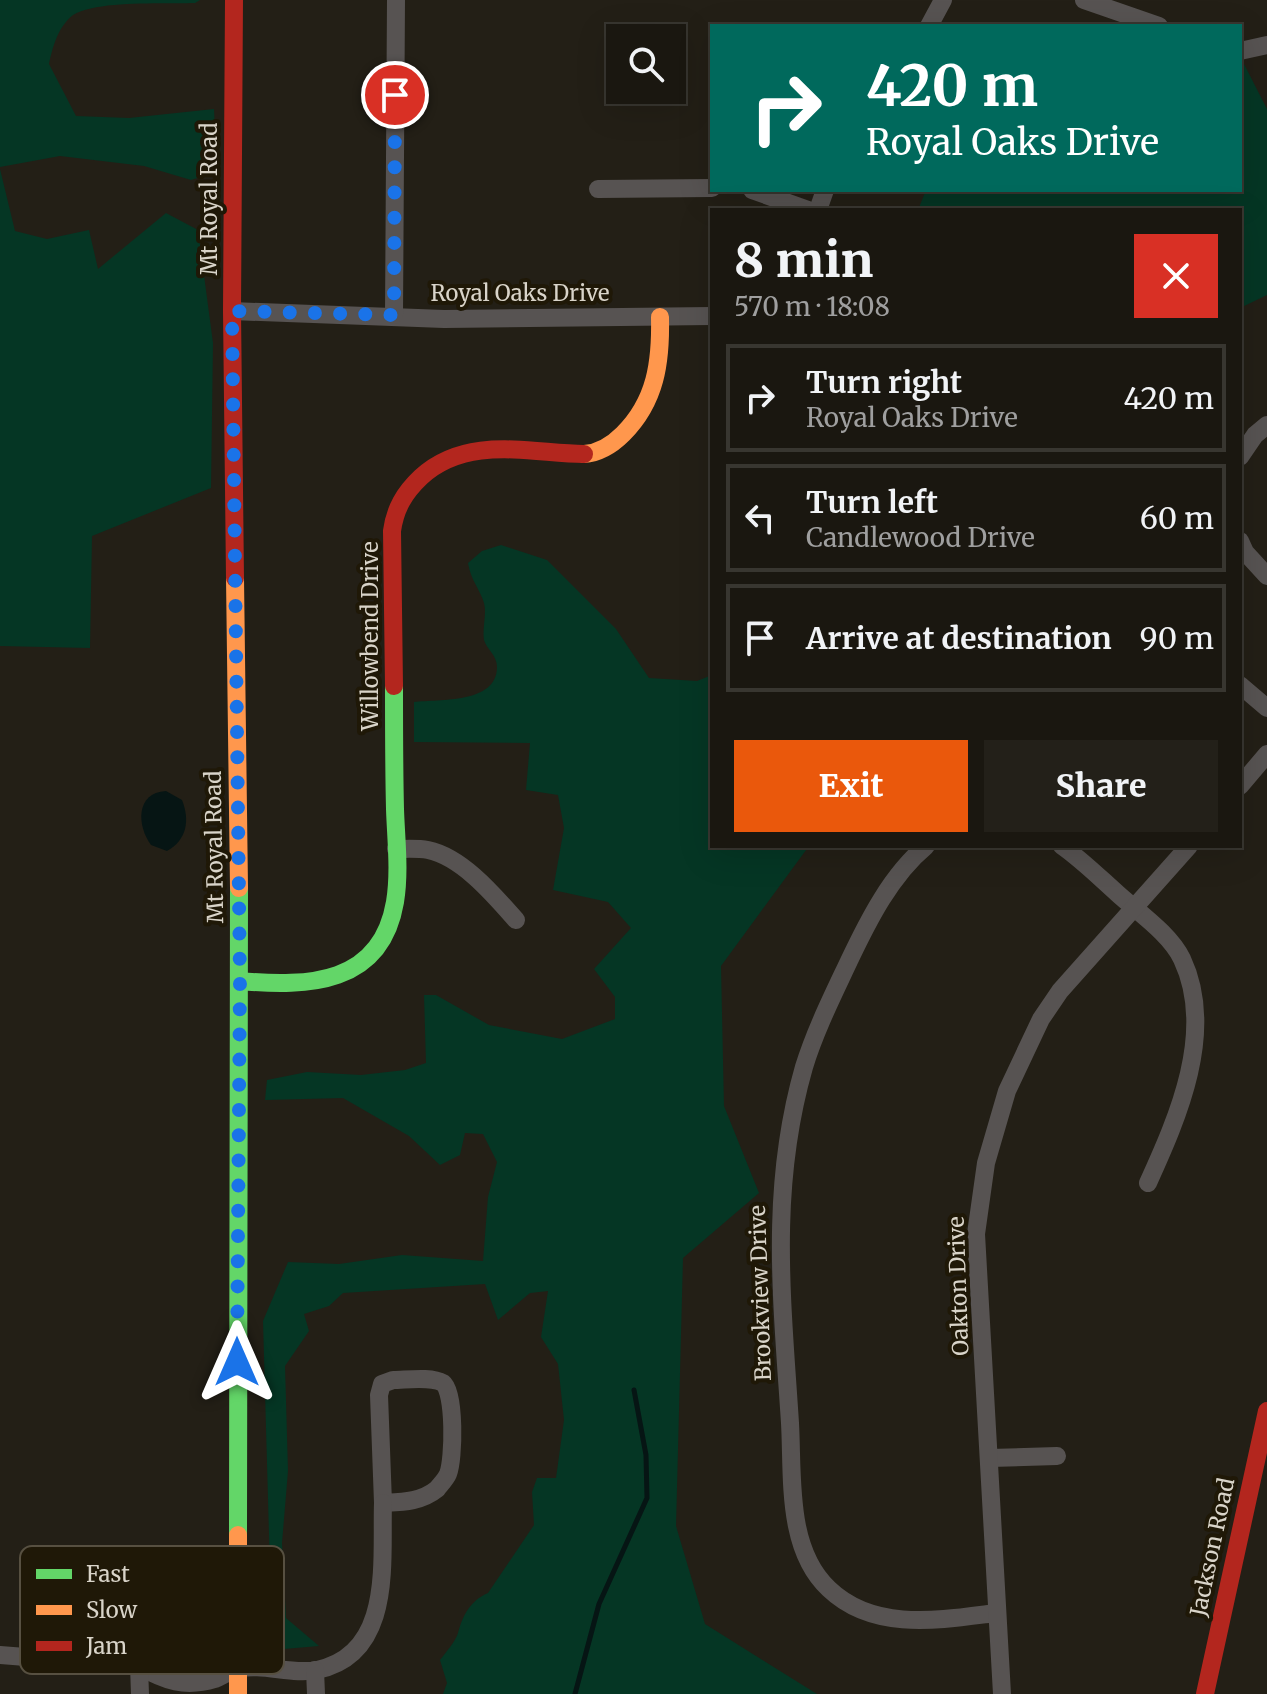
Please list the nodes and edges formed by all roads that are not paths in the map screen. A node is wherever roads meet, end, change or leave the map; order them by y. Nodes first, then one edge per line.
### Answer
1 (234, 0) edge
2 (396, 0) edge
3 (943, 0) edge
4 (1084, 0) edge
5 (930, 24) edge
6 (1153, 24) edge
7 (1267, 45) edge
8 (1242, 51) edge
9 (710, 188) edge
10 (598, 189) dead end
11 (758, 192) edge
12 (802, 208) edge
13 (232, 311) junction
14 (394, 315) junction
15 (710, 316) edge
16 (660, 317) junction
17 (1267, 425) edge
18 (1242, 454) edge
19 (1242, 549) edge
20 (1267, 576) edge
21 (1242, 687) edge
22 (1267, 708) edge
23 (1267, 754) edge
24 (1242, 784) edge
25 (924, 848) edge
26 (1064, 848) edge
27 (1187, 848) edge
28 (396, 849) junction
29 (1135, 909) junction
30 (516, 920) dead end
31 (240, 981) junction
32 (1148, 1183) dead end
33 (1267, 1411) edge
34 (1057, 1456) dead end
35 (990, 1458) junction
36 (383, 1503) junction
37 (238, 1546) edge
38 (996, 1613) junction
39 (0, 1655) edge
40 (20, 1657) edge
41 (284, 1670) edge
42 (315, 1670) junction
43 (139, 1674) edge
44 (153, 1674) edge
45 (226, 1674) edge
46 (140, 1694) edge
47 (316, 1694) edge
48 (1002, 1694) edge
49 (1205, 1694) edge

1 - 13 main road, Mt Royal Road
2 - 14 street
3 - 5 street
4 - 6 street
7 - 8 street
9 - 10 street
11 - 12 street
13 - 14 street, Royal Oaks Drive
13 - 31 main road, Mt Royal Road
14 - 16 street, Royal Oaks Drive
15 - 16 street, Royal Oaks Drive
16 - 28 main road, Willowbend Drive
17 - 18 street
19 - 20 street
21 - 22 street
23 - 24 street
25 - 38 street, Brookview Drive
26 - 29 street
27 - 29 street, Oakton Drive
28 - 30 street
28 - 31 main road, Willowbend Drive
29 - 32 street
29 - 35 street, Oakton Drive
31 - 37 main road, Mt Royal Road
33 - 49 main road, Jackson Road
34 - 35 street
35 - 38 street, Oakton Drive
36 - 36 street
36 - 42 street
38 - 48 street, Oakton Drive
39 - 40 street
41 - 42 street
42 - 47 street
43 - 46 street
44 - 45 street

